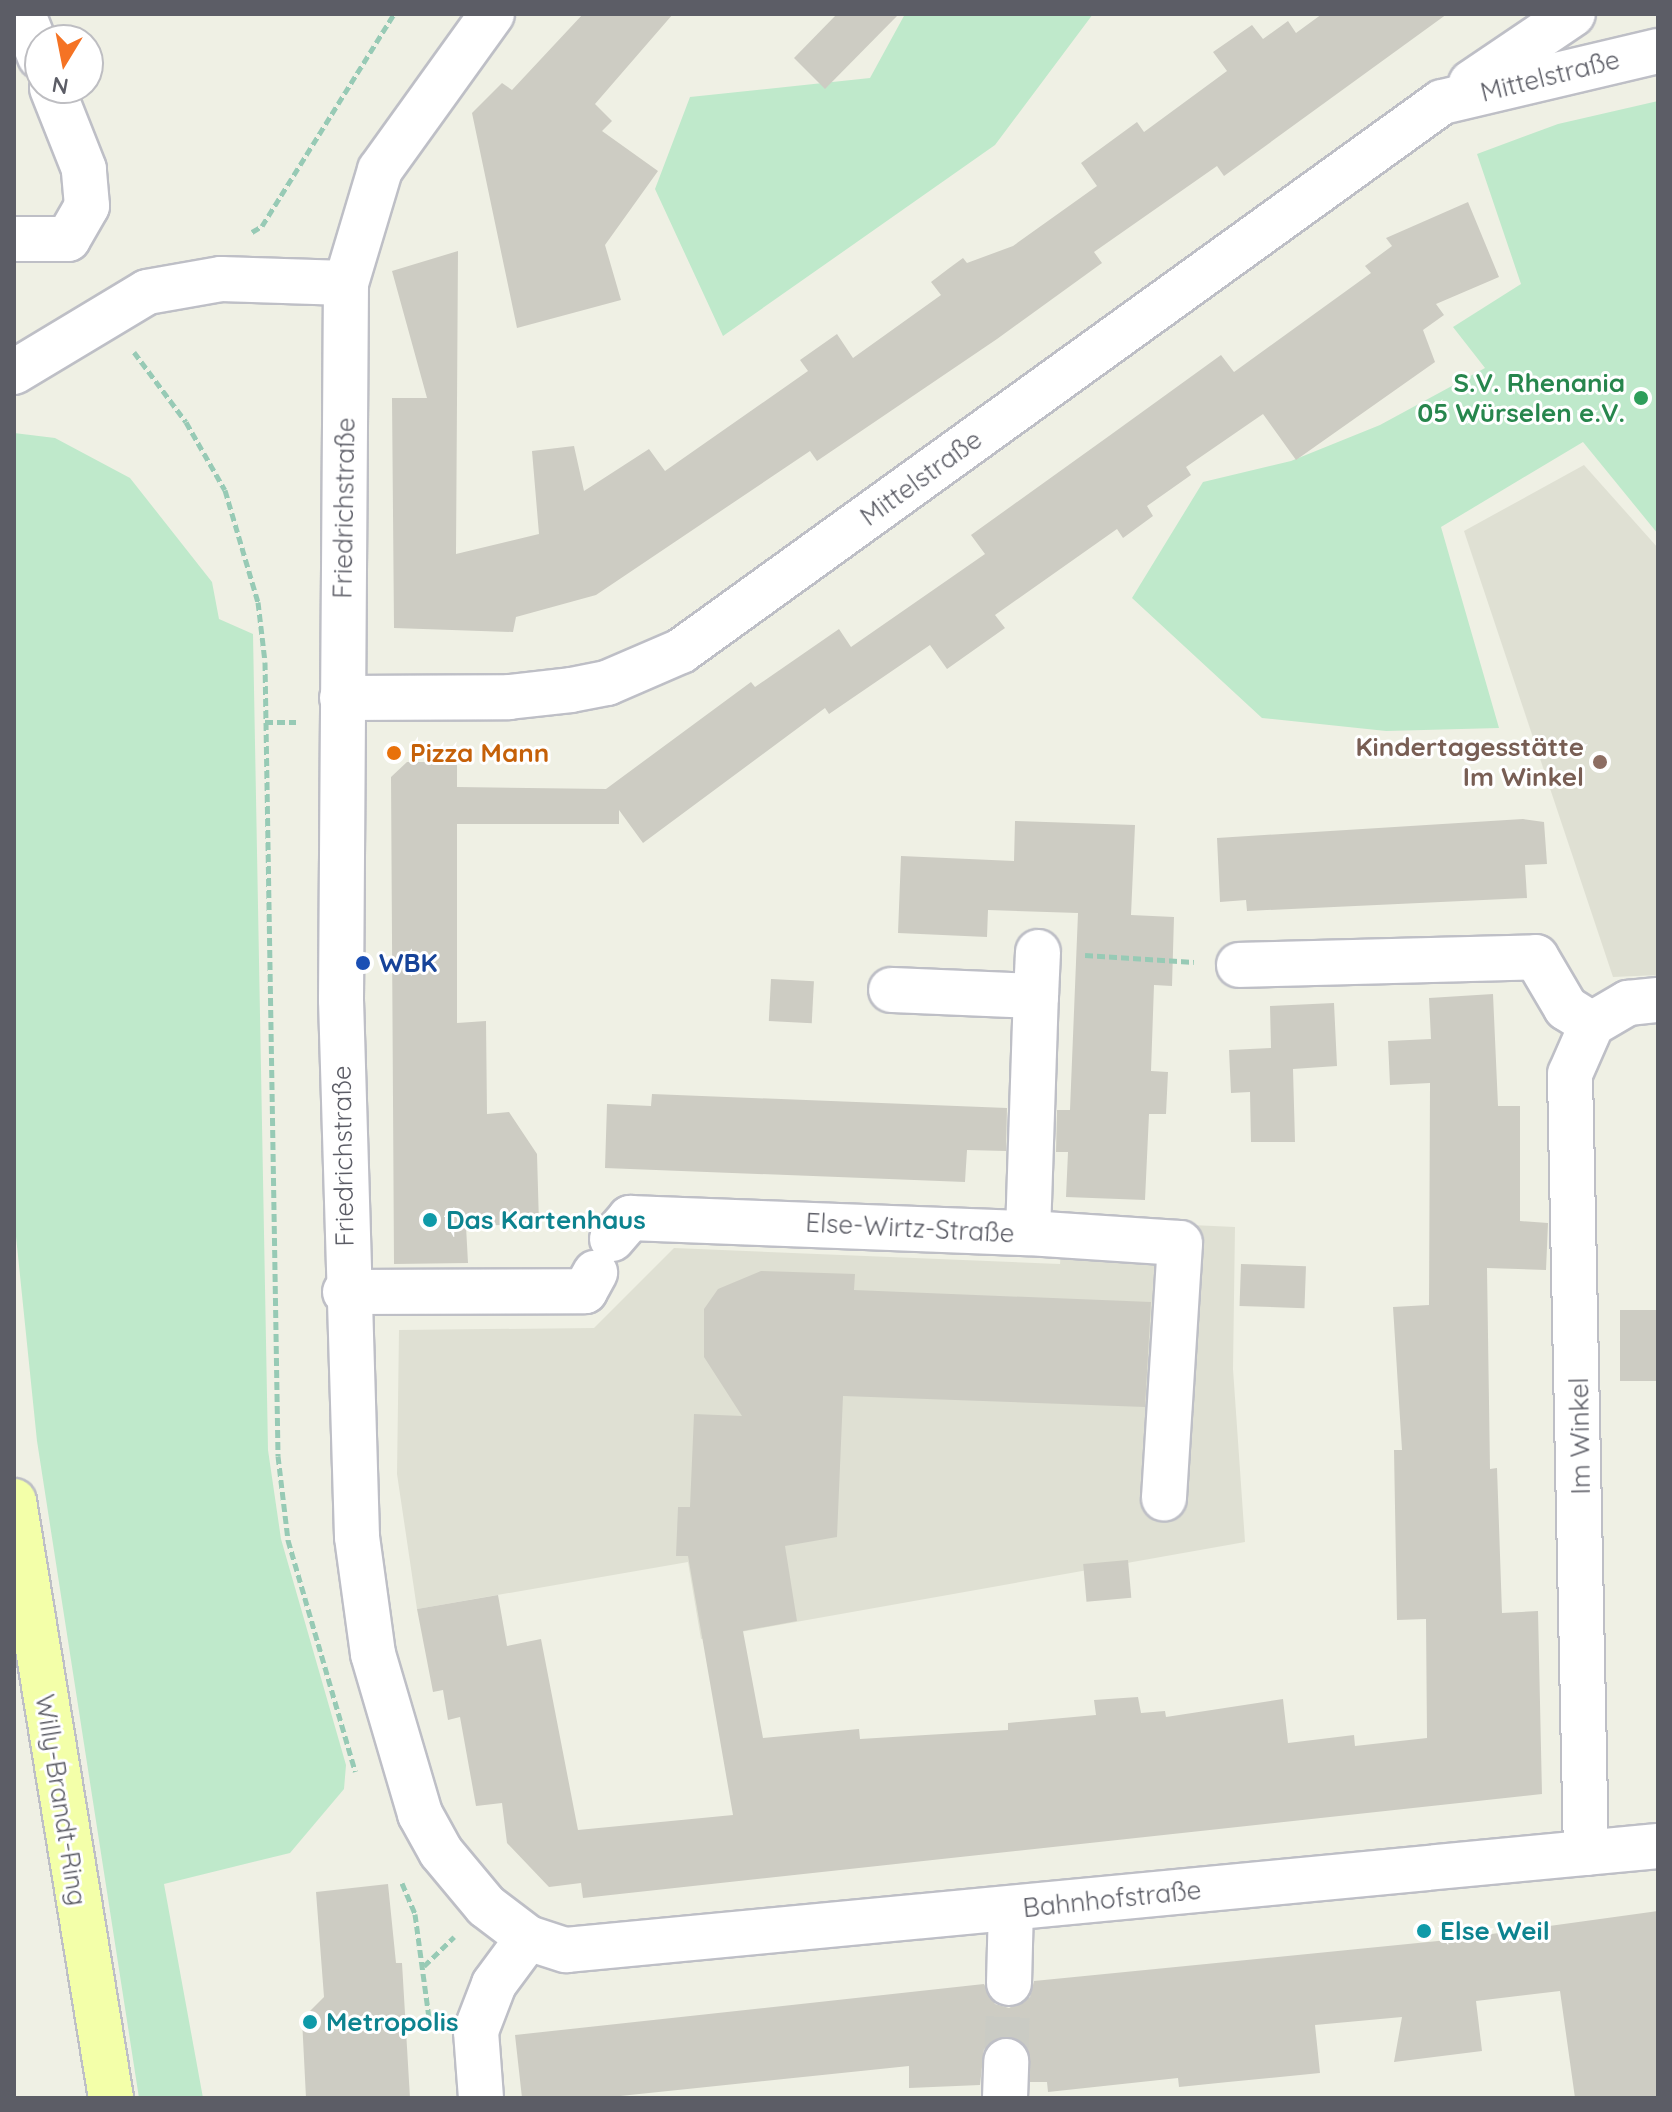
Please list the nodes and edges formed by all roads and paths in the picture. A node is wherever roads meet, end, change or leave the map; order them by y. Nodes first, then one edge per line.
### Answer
1 (394, 14) edge
2 (492, 14) edge
3 (1573, 14) edge
4 (1658, 51) edge
5 (1442, 102) junction
6 (58, 104) edge
7 (236, 237) dead end
8 (14, 239) edge
9 (346, 283) junction
10 (105, 314) junction
11 (14, 372) edge
12 (342, 698) junction
13 (1038, 952) joint
14 (1239, 965) joint
15 (891, 990) dead end
16 (1036, 996) junction
17 (1658, 1000) edge
18 (1592, 1024) junction
19 (1028, 1233) junction
20 (345, 1292) junction
21 (1164, 1498) dead end
22 (14, 1501) edge
23 (362, 1786) dead end
24 (1658, 1846) edge
25 (1586, 1853) junction
26 (398, 1871) dead end
27 (1011, 1909) junction
28 (547, 1944) junction
29 (1009, 1983) tunnel mouth
30 (430, 2025) dead end
31 (111, 2098) edge
32 (481, 2098) edge

1 - 7 path
2 - 9 street, Friedrichstraße
3 - 5 street, Mittelstraße
4 - 5 street, Mittelstraße
5 - 12 street, Mittelstraße
6 - 8 street
9 - 10 street
9 - 12 street, Friedrichstraße
10 - 11 street
10 - 23 path
12 - 20 street, Friedrichstraße
13 - 14 path
13 - 16 street, Else-Wirtz-Straße
14 - 18 street
15 - 16 street
16 - 19 street, Else-Wirtz-Straße
17 - 18 street
18 - 25 street, Im Winkel
19 - 20 street, Else-Wirtz-Straße
19 - 21 street
20 - 28 street, Friedrichstraße
22 - 31 main road, Willy-Brandt-Ring
24 - 25 street, Bahnhofstraße
25 - 27 street, Bahnhofstraße
26 - 30 path
27 - 28 street, Bahnhofstraße
27 - 29 street
28 - 32 street

